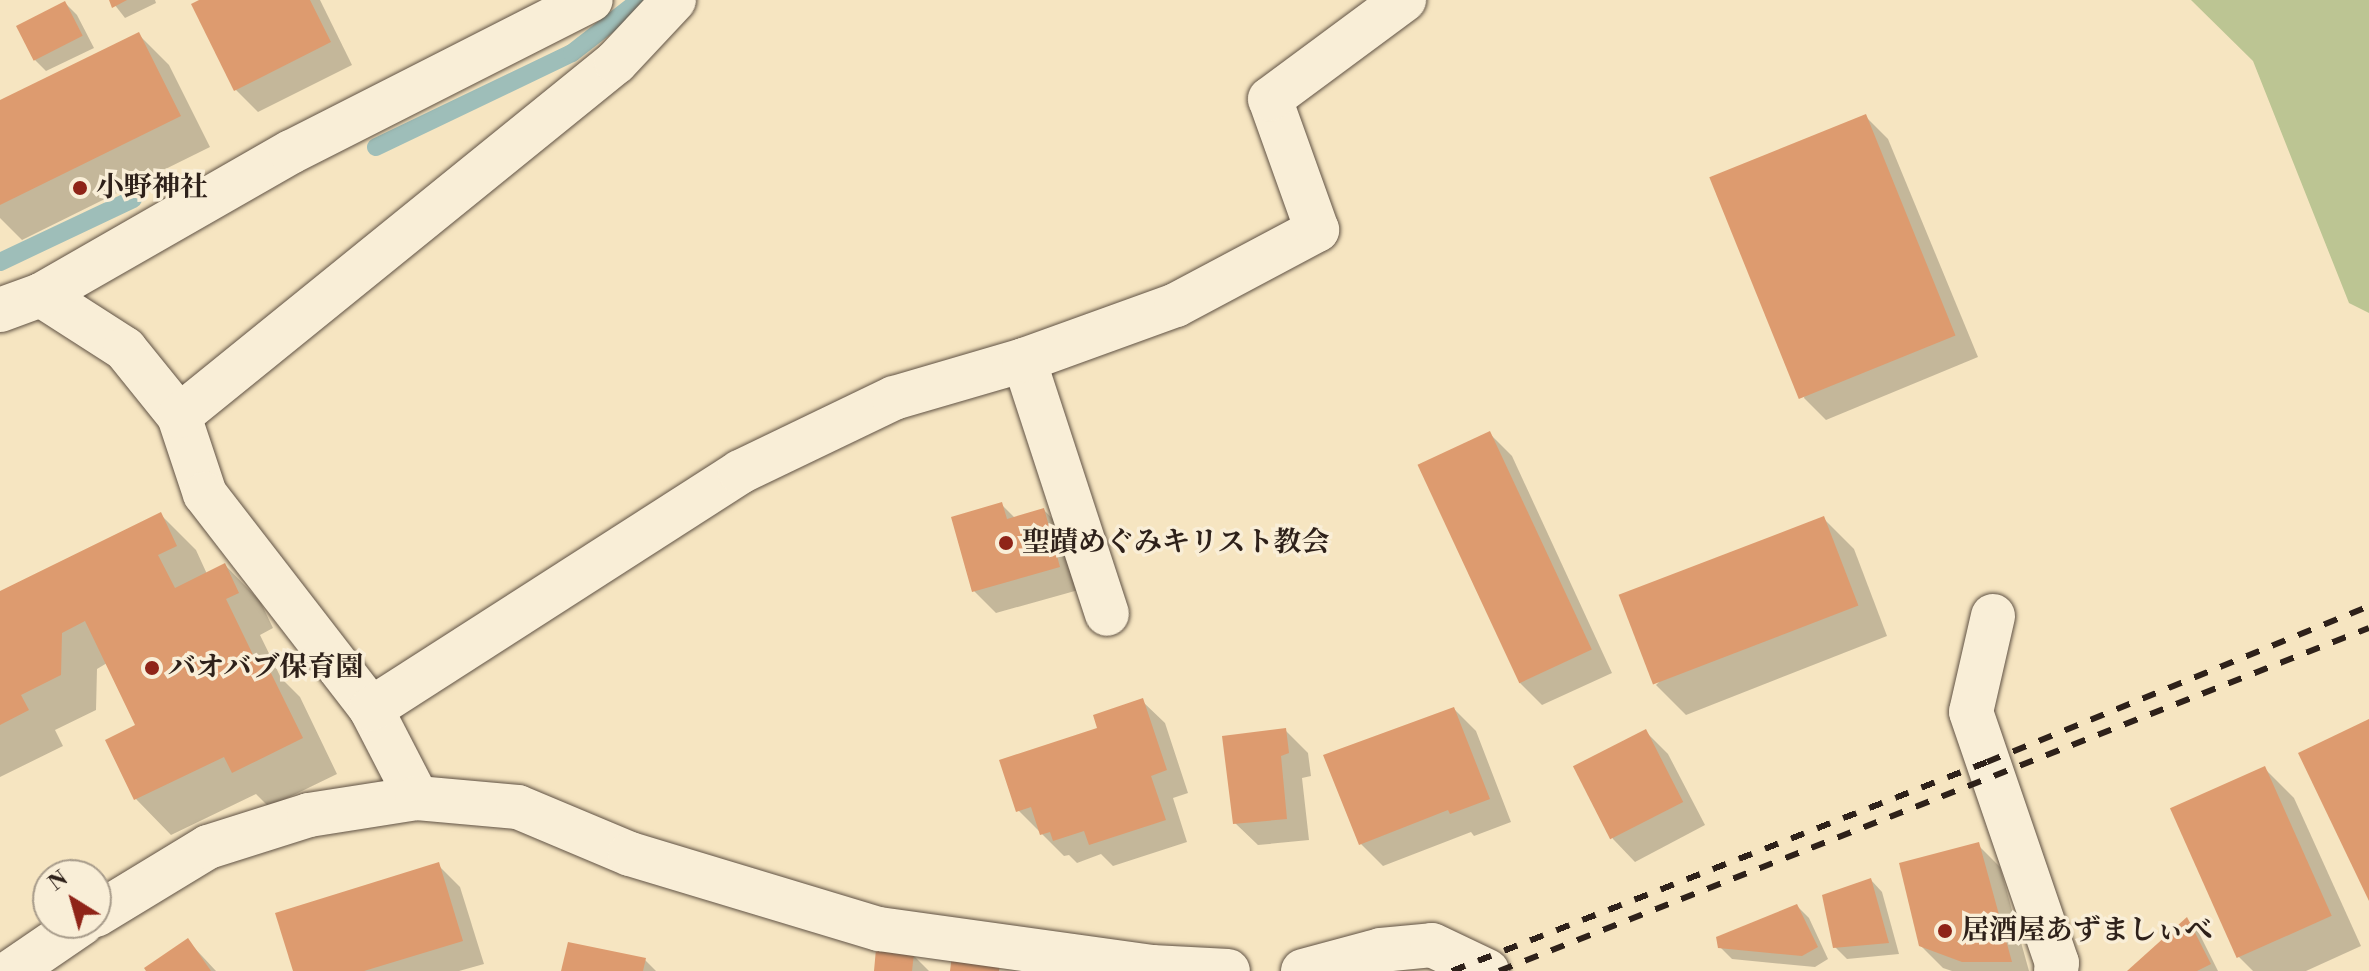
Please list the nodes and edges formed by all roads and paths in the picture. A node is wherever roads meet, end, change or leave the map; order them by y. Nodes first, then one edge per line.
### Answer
1 (591, 0) edge
2 (674, 0) edge
3 (1404, 0) edge
4 (41, 295) junction
5 (0, 310) edge
6 (1024, 360) junction
7 (179, 416) junction
8 (1107, 614) dead end
9 (1993, 616) dead end
10 (371, 709) junction
11 (417, 798) junction
12 (112, 905) edge
13 (59, 939) edge
14 (12, 971) edge
15 (1228, 971) edge
16 (1303, 971) edge
17 (1487, 971) edge
18 (2056, 971) edge

1 - 4 street
2 - 7 street
3 - 6 street
4 - 5 street
4 - 7 street
6 - 8 street
6 - 10 street
7 - 10 street
9 - 18 street
10 - 11 street
11 - 12 street
11 - 15 street
13 - 14 street
16 - 17 street

